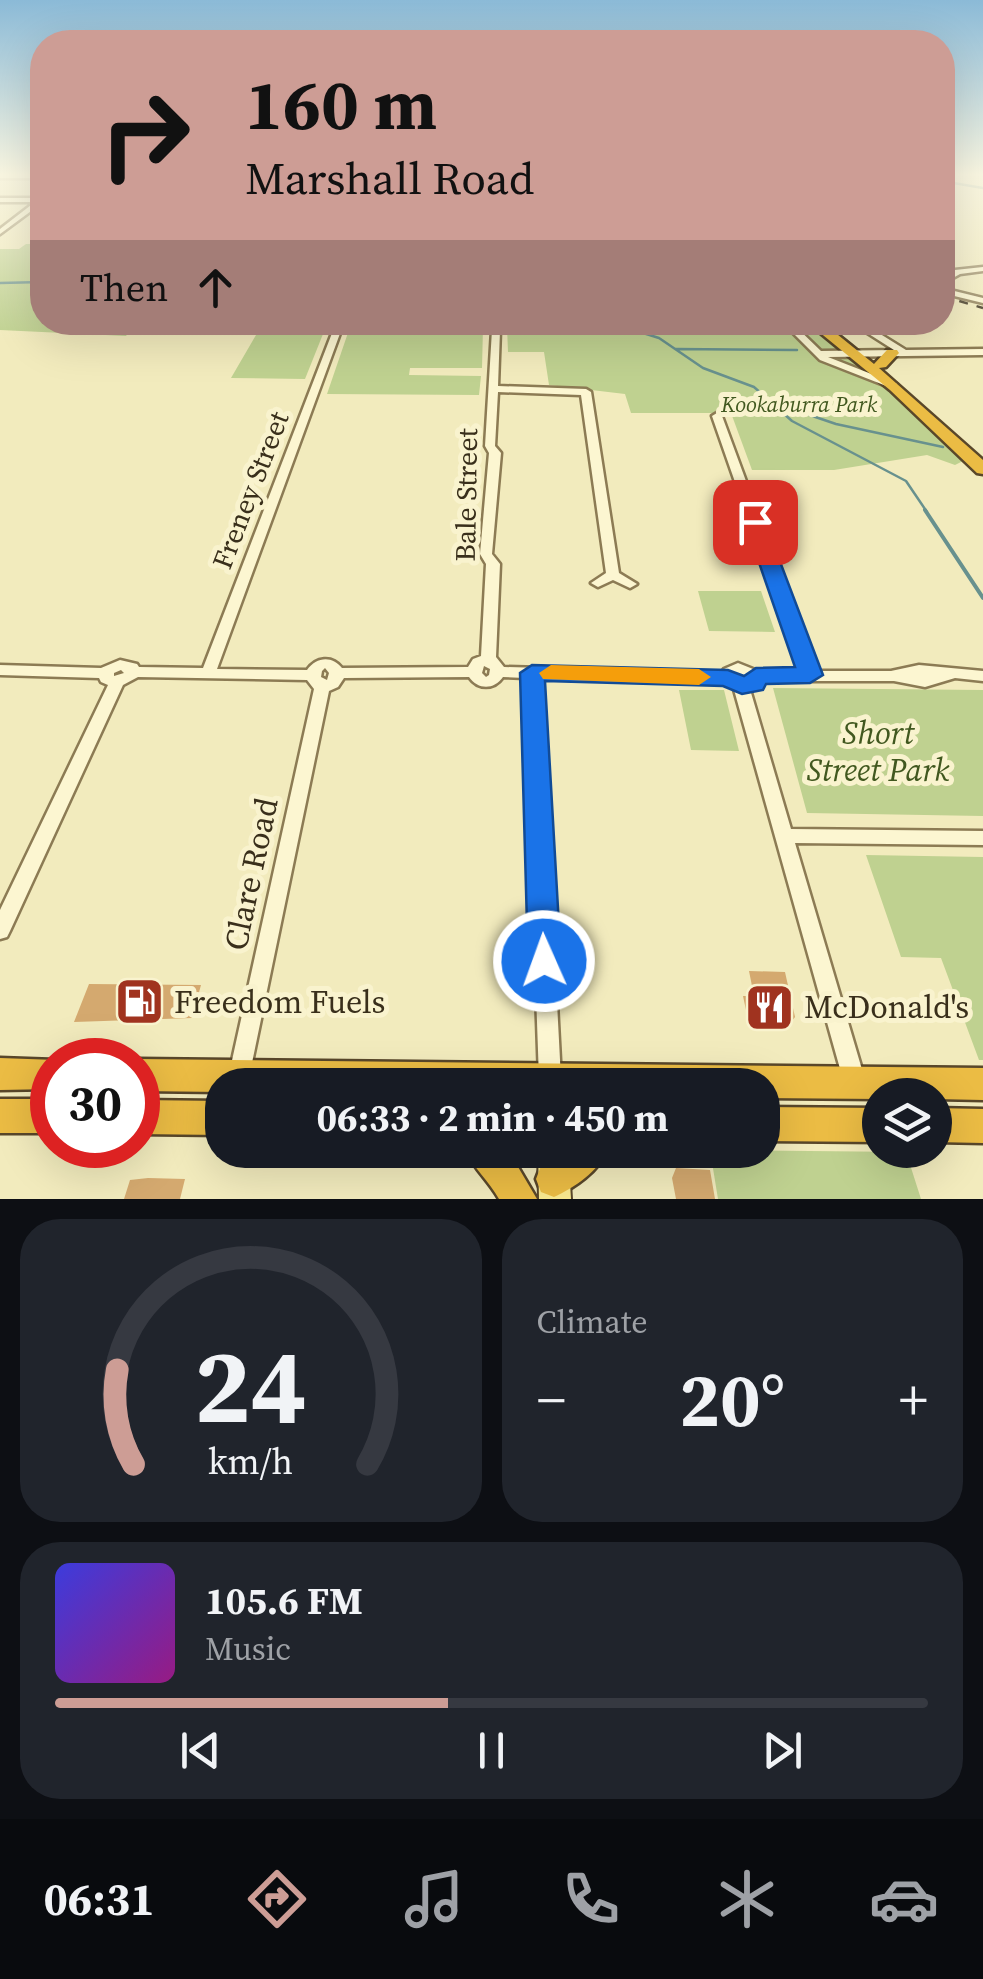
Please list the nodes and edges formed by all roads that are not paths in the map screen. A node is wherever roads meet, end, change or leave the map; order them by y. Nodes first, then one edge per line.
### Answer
1 (983, 269) edge
2 (955, 280) edge
3 (955, 288) edge
4 (983, 301) edge
5 (335, 335) edge
6 (496, 335) edge
7 (799, 335) edge
8 (832, 335) edge
9 (840, 335) edge
10 (869, 335) edge
11 (858, 352) junction
12 (983, 352) edge
13 (817, 354) junction
14 (892, 356) junction
15 (894, 387) junction
16 (494, 389) junction
17 (716, 416) dead end
18 (956, 435) junction
19 (979, 459) edge
20 (613, 575) junction
21 (598, 584) dead end
22 (630, 584) dead end
23 (494, 667) junction
24 (0, 670) edge
25 (209, 671) junction
26 (532, 673) junction
27 (810, 675) junction
28 (119, 676) junction
29 (983, 676) edge
30 (324, 678) junction
31 (742, 680) junction
32 (785, 836) junction
33 (983, 838) edge
34 (0, 931) edge
35 (242, 1068) edge
36 (549, 1068) edge
37 (0, 1074) edge
38 (30, 1074) edge
39 (160, 1075) edge
40 (205, 1076) edge
41 (780, 1084) edge
42 (855, 1084) junction
43 (983, 1084) edge
44 (0, 1116) edge
45 (30, 1116) edge
46 (160, 1117) edge
47 (205, 1118) edge
48 (780, 1124) edge
49 (862, 1125) edge
50 (952, 1126) edge
51 (983, 1126) edge
52 (501, 1168) edge
53 (519, 1199) edge

1 - 2 street
3 - 4 street
5 - 25 street, Freney Street
6 - 16 street, Bale Street
7 - 13 street
8 - 11 highway
9 - 11 highway
10 - 14 street
11 - 13 street
11 - 14 highway
11 - 14 street
11 - 15 highway
12 - 14 street
13 - 15 street
14 - 18 highway
15 - 18 highway
16 - 20 street
16 - 23 street, Bale Street
17 - 27 street
18 - 19 highway
20 - 21 street
20 - 22 street
23 - 26 street
23 - 30 street
24 - 28 street
25 - 28 street
25 - 30 street
26 - 31 street
26 - 36 street
27 - 29 street
27 - 31 street
28 - 34 street
30 - 35 street, Clare Road
31 - 32 street
32 - 33 street
32 - 42 street
37 - 38 highway
39 - 40 highway
41 - 42 highway
42 - 43 highway
44 - 45 highway
46 - 47 highway
48 - 49 highway
50 - 51 highway
52 - 53 highway

